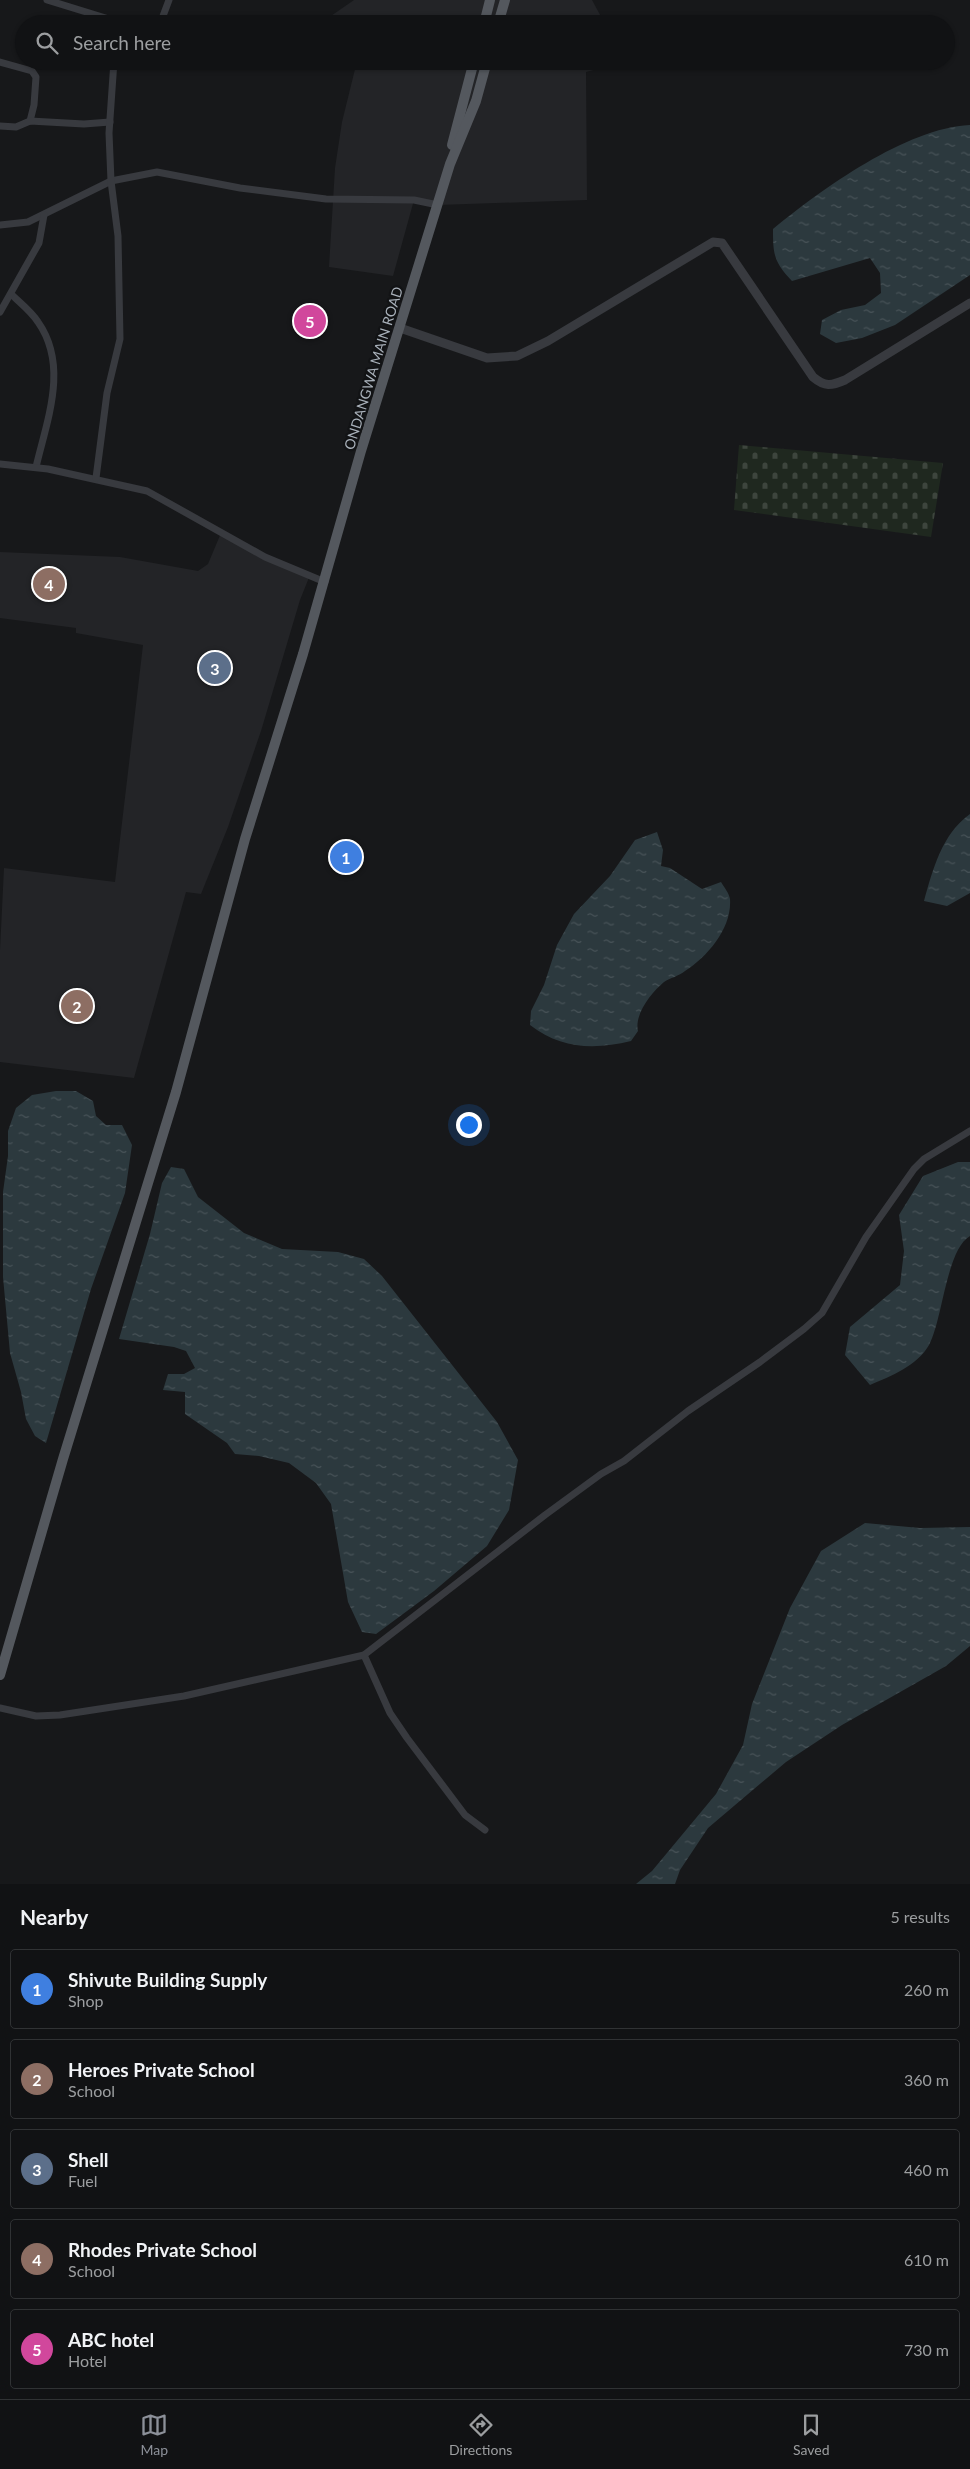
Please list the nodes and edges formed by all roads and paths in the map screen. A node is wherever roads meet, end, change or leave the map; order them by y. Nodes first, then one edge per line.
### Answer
1 (47, 0) edge
2 (169, 0) edge
3 (490, 0) edge
4 (505, 0) edge
5 (95, 15) edge
6 (163, 15) edge
7 (486, 15) edge
8 (501, 15) edge
9 (0, 62) edge
10 (15, 66) edge
11 (28, 70) edge
12 (113, 70) edge
13 (472, 70) edge
14 (485, 70) edge
15 (30, 121) junction
16 (110, 122) junction
17 (0, 126) edge
18 (450, 164) junction
19 (111, 181) junction
20 (438, 205) junction
21 (44, 215) junction
22 (0, 225) edge
23 (11, 294) junction
24 (970, 303) edge
25 (0, 312) edge
26 (400, 328) junction
27 (0, 464) edge
28 (36, 467) junction
29 (96, 478) junction
30 (325, 582) junction
31 (970, 1131) edge
32 (364, 1655) junction
33 (0, 1675) edge
34 (0, 1708) edge
35 (485, 1830) dead end

1 - 5 street
2 - 6 street
3 - 7 main road
4 - 8 main road
9 - 10 street
11 - 15 street
12 - 16 street
13 - 18 main road, ONDANGWA MAIN ROAD
14 - 18 main road, ONDANGWA MAIN ROAD
15 - 16 street
15 - 17 street
16 - 19 street
18 - 20 main road, ONDANGWA MAIN ROAD
19 - 20 street
19 - 21 street
19 - 29 street
20 - 26 main road, ONDANGWA MAIN ROAD
21 - 22 street
21 - 23 street
23 - 25 street
23 - 28 street
24 - 26 street
26 - 30 main road, ONDANGWA MAIN ROAD
27 - 28 street
28 - 29 street
29 - 30 street
30 - 33 main road, ONDANGWA MAIN ROAD
31 - 32 street
32 - 34 street
32 - 35 street

